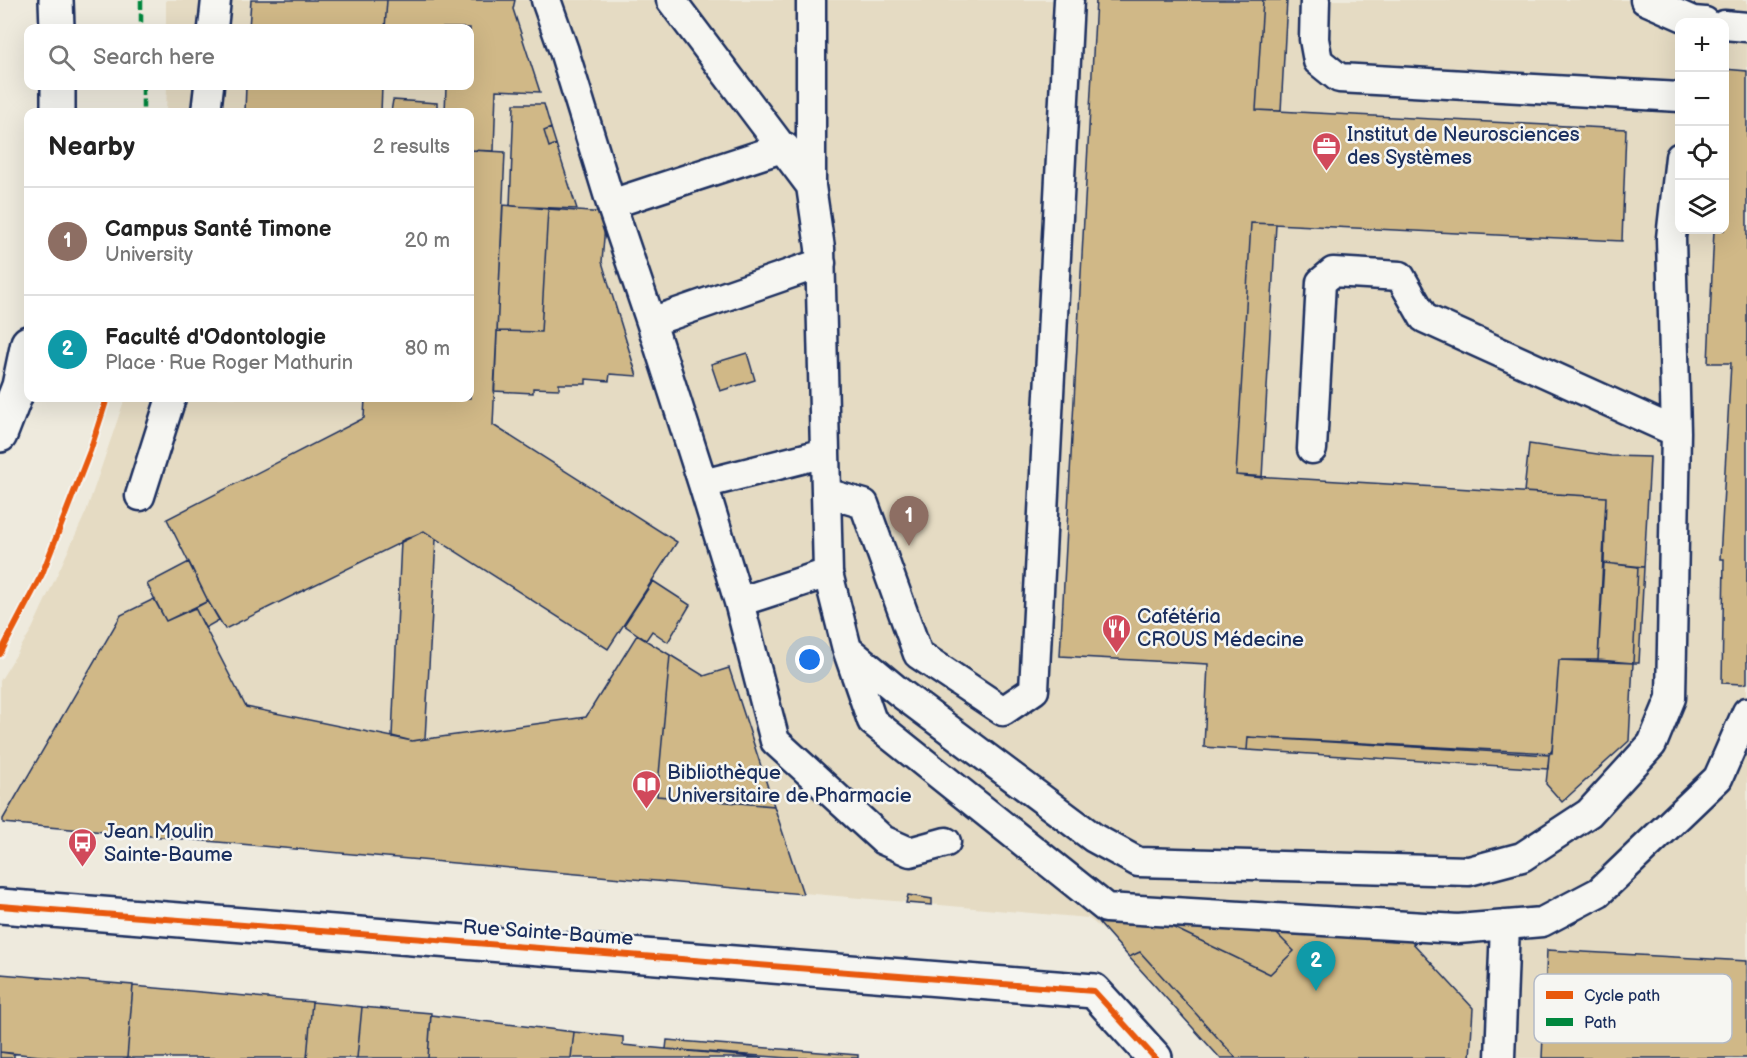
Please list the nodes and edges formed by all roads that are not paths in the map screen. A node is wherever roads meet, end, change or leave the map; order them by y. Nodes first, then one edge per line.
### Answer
1 (56, 0) edge
2 (216, 0) edge
3 (546, 0) edge
4 (671, 0) edge
5 (811, 0) edge
6 (1070, 0) edge
7 (1315, 0) edge
8 (1645, 0) edge
9 (1712, 0) edge
10 (1688, 18) edge
11 (1700, 18) edge
12 (57, 24) edge
13 (213, 24) edge
14 (1729, 25) edge
15 (1747, 27) edge
16 (58, 90) edge
17 (209, 90) edge
18 (1675, 97) edge
19 (58, 108) edge
20 (206, 108) edge
21 (784, 147) junction
22 (1677, 180) edge
23 (811, 186) junction
24 (611, 204) junction
25 (821, 263) junction
26 (651, 322) junction
27 (24, 362) edge
28 (170, 402) edge
29 (1676, 432) junction
30 (0, 435) edge
31 (1312, 449) dead end
32 (825, 453) junction
33 (703, 484) junction
34 (826, 493) junction
35 (140, 496) dead end
36 (828, 573) junction
37 (739, 602) junction
38 (847, 649) junction
39 (1747, 712) edge
40 (946, 842) dead end
41 (0, 906) edge
42 (1504, 925) junction
43 (1155, 1058) edge
44 (1500, 1058) edge

1 - 12 street
2 - 13 lane
3 - 24 lane
4 - 21 lane
5 - 23 lane
6 - 34 lane
7 - 18 lane
8 - 10 lane
9 - 11 lane
14 - 15 lane
16 - 19 street
17 - 20 lane
21 - 23 lane
21 - 24 lane
22 - 29 lane
23 - 25 lane
24 - 26 lane
25 - 26 lane
25 - 32 lane
26 - 33 lane
27 - 30 street
28 - 35 lane
29 - 31 lane
29 - 38 lane
32 - 33 lane
32 - 34 lane
33 - 37 lane
34 - 36 lane
36 - 37 lane
36 - 38 lane
37 - 40 lane
38 - 42 lane
39 - 42 lane
41 - 43 street, Rue Sainte-Baume
42 - 44 lane

